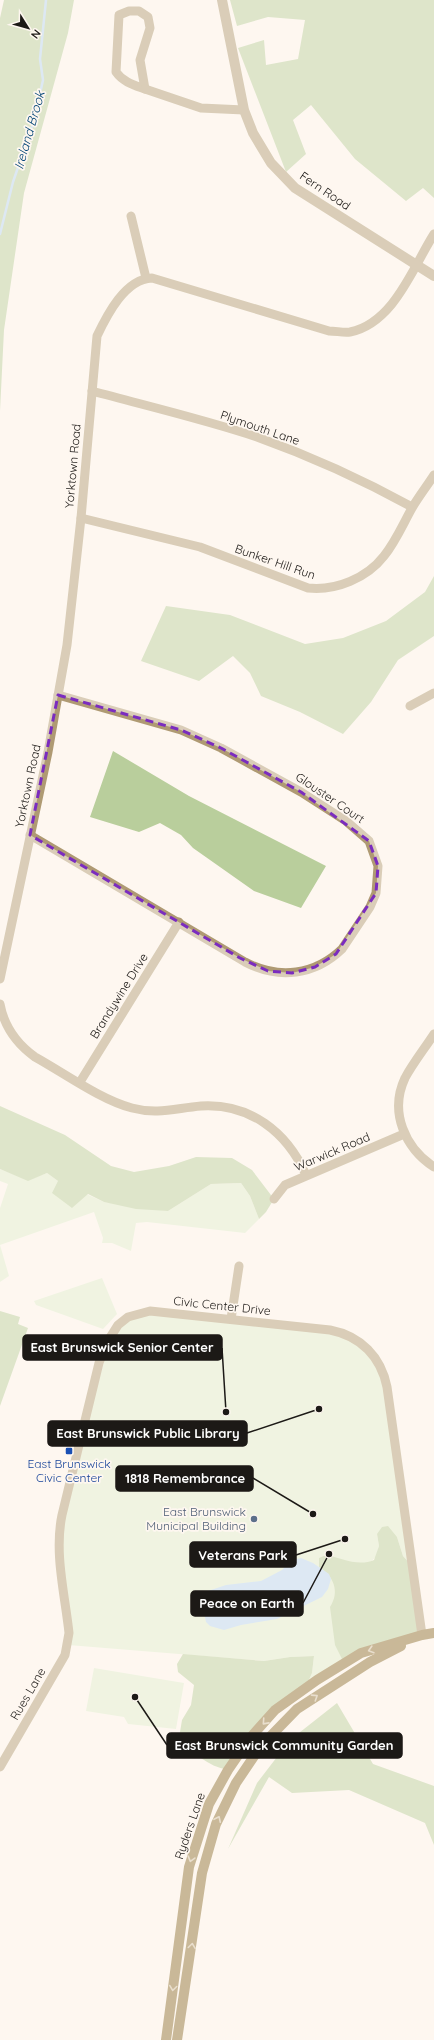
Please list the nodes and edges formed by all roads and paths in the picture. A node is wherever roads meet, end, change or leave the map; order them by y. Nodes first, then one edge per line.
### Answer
1 (222, 0) edge
2 (145, 88) junction
3 (244, 110) junction
4 (131, 216) dead end
5 (434, 234) edge
6 (416, 264) junction
7 (434, 276) edge
8 (146, 278) junction
9 (92, 391) junction
10 (434, 474) edge
11 (412, 507) junction
12 (81, 518) junction
13 (434, 693) edge
14 (58, 695) junction
15 (410, 706) dead end
16 (30, 835) junction
17 (179, 922) junction
18 (0, 979) edge
19 (0, 1004) edge
20 (434, 1034) edge
21 (80, 1082) junction
22 (404, 1134) junction
23 (434, 1167) edge
24 (306, 1175) junction
25 (274, 1199) dead end
26 (239, 1266) dead end
27 (231, 1319) junction
28 (434, 1633) edge
29 (422, 1635) junction
30 (65, 1655) joint
31 (0, 1766) edge
32 (166, 2040) edge
33 (177, 2040) edge

1 - 3 street, Fern Road
2 - 2 street
2 - 3 street
3 - 6 street, Fern Road
4 - 8 street
5 - 6 street
6 - 7 street, Fern Road
6 - 8 street
8 - 9 street, Yorktown Road
9 - 11 street, Plymouth Lane
9 - 12 street, Yorktown Road
10 - 11 street, Bunker Hill Run
11 - 12 street, Bunker Hill Run
12 - 14 street, Yorktown Road
13 - 15 street
14 - 16 street, Yorktown Road
14 - 17 street, Glouster Court
16 - 17 street, Glouster Court
16 - 18 street, Yorktown Road
17 - 21 street, Brandywine Drive
19 - 21 street
20 - 22 street
21 - 24 street
22 - 23 street
22 - 24 street, Warwick Road
24 - 25 street, Warwick Road
26 - 27 street
27 - 29 street, Civic Center Drive
27 - 30 street, Civic Center Drive
28 - 29 main road, Ryders Lane
29 -> 32 main road, Ryders Lane
33 -> 29 main road, Ryders Lane
30 - 31 street, Rues Lane

